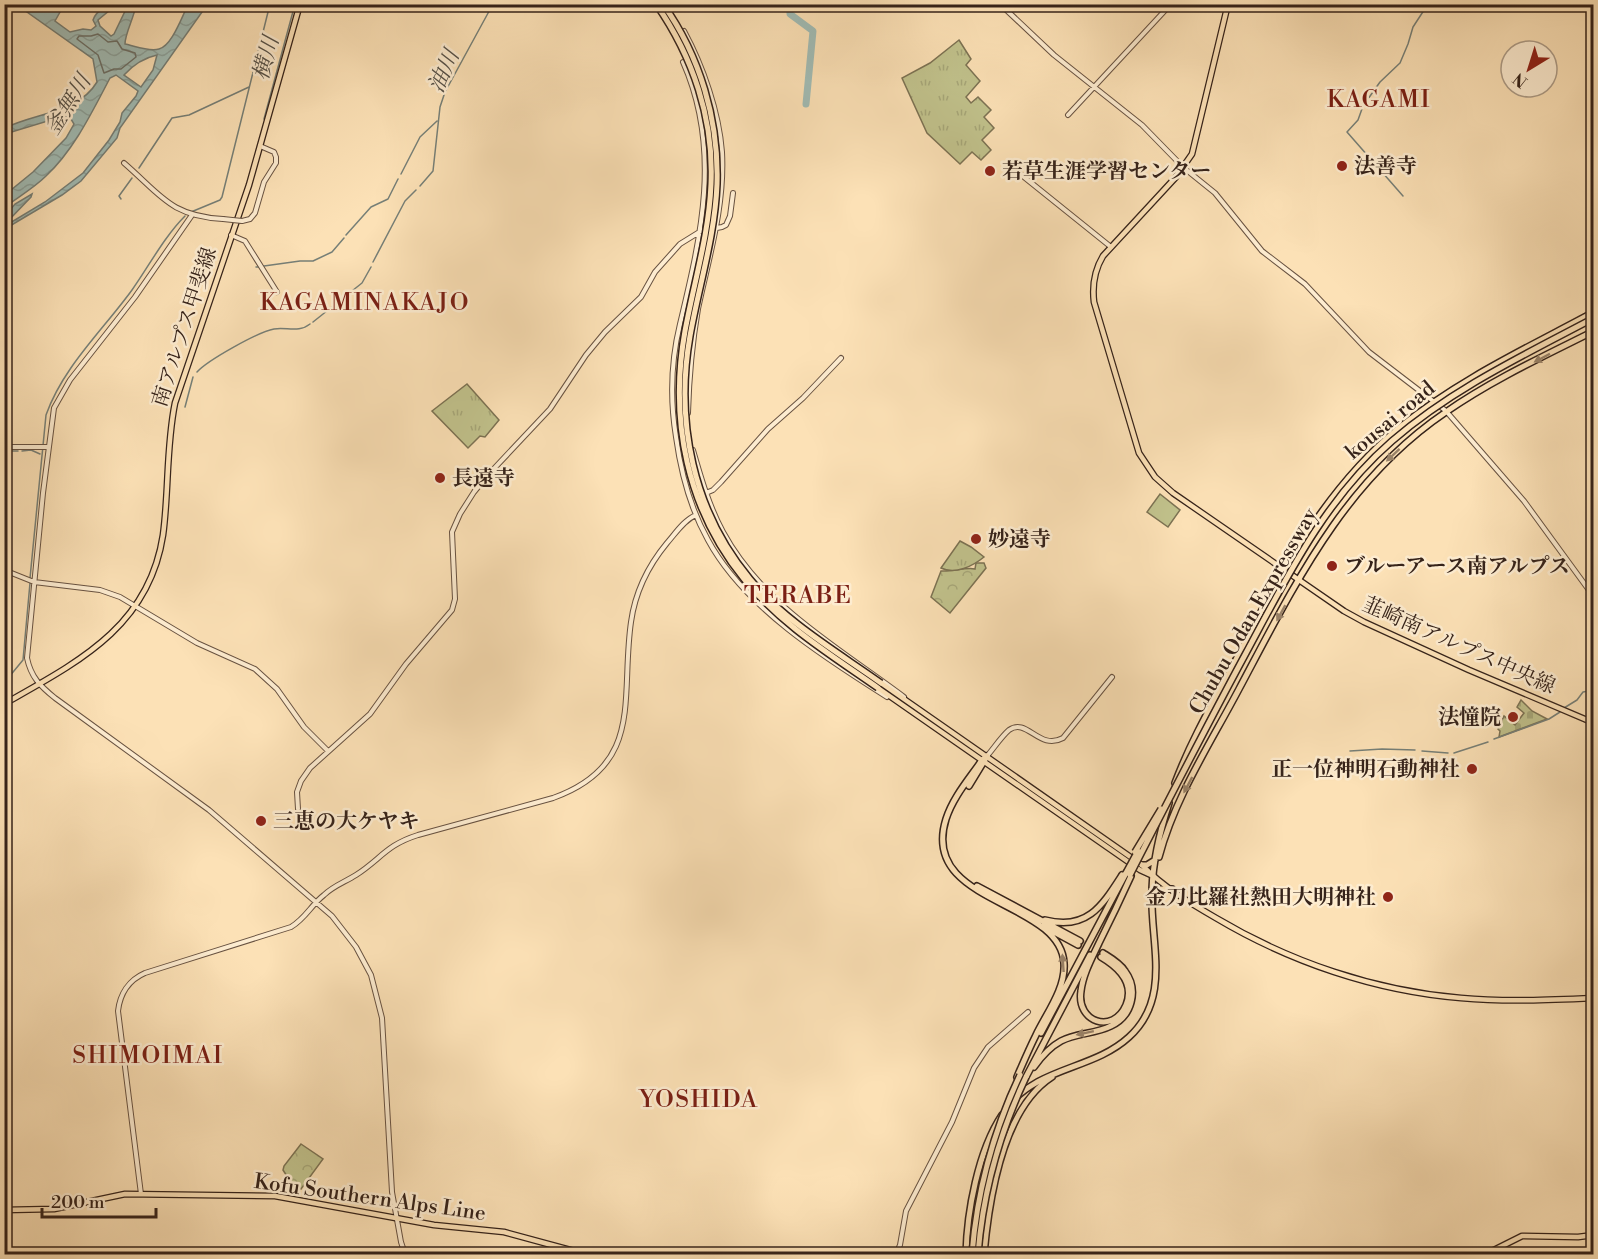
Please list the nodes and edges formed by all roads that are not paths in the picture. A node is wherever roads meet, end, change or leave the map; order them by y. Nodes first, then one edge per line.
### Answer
1 (300, 4) edge
2 (656, 4) edge
3 (663, 4) edge
4 (1000, 4) edge
5 (1171, 4) edge
6 (1228, 4) edge
7 (684, 31) dead end
8 (683, 62) dead end
9 (1095, 87) junction
10 (1068, 115) dead end
11 (261, 146) junction
12 (124, 163) dead end
13 (1184, 168) junction
14 (1014, 170) dead end
15 (733, 193) dead end
16 (192, 215) junction
17 (716, 228) junction
18 (700, 231) junction
19 (231, 235) junction
20 (687, 239) junction
21 (698, 245) junction
22 (1111, 247) junction
23 (277, 292) dead end
24 (1593, 312) edge
25 (1593, 318) edge
26 (1593, 331) edge
27 (841, 358) dead end
28 (1434, 401) junction
29 (1441, 407) junction
30 (1453, 408) junction
31 (1446, 411) junction
32 (1438, 418) junction
33 (4, 447) edge
34 (49, 447) junction
35 (706, 493) junction
36 (696, 515) junction
37 (4, 570) edge
38 (1284, 570) junction
39 (1299, 580) junction
40 (34, 582) junction
41 (1593, 597) edge
42 (136, 605) junction
43 (1112, 677) dead end
44 (39, 685) junction
45 (880, 685) junction
46 (4, 704) edge
47 (929, 723) junction
48 (1593, 723) edge
49 (944, 726) junction
50 (328, 751) junction
51 (984, 760) junction
52 (1185, 766) junction
53 (298, 809) dead end
54 (1155, 860) junction
55 (1142, 865) junction
56 (1128, 874) junction
57 (1153, 876) junction
58 (1172, 889) junction
59 (1152, 898) junction
60 (316, 901) junction
61 (1031, 917) junction
62 (1079, 943) tunnel mouth
63 (1593, 998) edge
64 (1028, 1012) dead end
65 (1072, 1066) junction
66 (1023, 1076) junction
67 (141, 1194) junction
68 (4, 1210) edge
69 (397, 1218) junction
70 (1593, 1235) edge
71 (405, 1254) edge
72 (585, 1254) edge
73 (896, 1254) edge
74 (966, 1254) edge
75 (979, 1254) edge
76 (1041, 1254) edge
77 (1486, 1254) edge

1 - 11 main road, 南アルプス甲斐線
2 - 45 highway, bridge
3 - 45 highway, bridge
4 - 9 street
5 - 9 street
6 - 13 main road, 韮崎南アルプス中央線
7 - 17 street
8 - 18 street
9 - 10 street
9 - 13 street
11 - 16 street, bridge
11 - 19 main road, 南アルプス甲斐線
12 - 16 street
13 - 22 main road, 韮崎南アルプス中央線
13 - 28 street
14 - 22 street
15 - 17 street
16 - 34 street
17 - 18 street
17 - 35 street
18 - 20 street
18 - 21 street
19 - 23 street
19 - 42 main road, 南アルプス甲斐線
20 - 21 street
20 - 50 street
21 - 36 street
22 - 38 main road, 韮崎南アルプス中央線
24 - 28 highway, kousai road
25 - 52 highway, Chubu Odan Expressway, bridge
26 -> 30 highway, kousai road
27 - 35 street
28 - 29 street
28 - 38 highway, kousai road
29 - 30 highway
29 - 31 street
29 - 32 highway
30 - 31 highway, kousai road
31 - 32 highway, kousai road
31 - 41 street
32 -> 39 highway, kousai road
33 - 34 street
34 - 40 street
35 - 49 street
36 - 47 street
36 - 60 street
37 - 40 street
38 - 39 main road, 韮崎南アルプス中央線
38 - 54 highway, kousai road
39 - 48 main road, 韮崎南アルプス中央線
39 -> 57 highway, kousai road
40 - 42 street
40 - 44 street
42 - 44 main road, 南アルプス甲斐線
42 - 50 street
43 - 51 street
44 - 46 main road, 南アルプス甲斐線
44 - 60 street
45 - 47 main road
45 - 49 main road
47 - 51 main road
49 - 51 main road
50 - 53 street
51 - 55 main road
51 - 57 main road
51 - 61 highway
52 - 56 highway, Chubu Odan Expressway, bridge
52 - 56 highway, Chubu Odan Expressway, bridge
54 - 55 highway
54 - 57 highway, kousai road
55 - 57 main road
56 - 61 highway
56 - 66 highway, Chubu Odan Expressway
56 -> 66 highway
57 - 58 main road
57 - 59 highway, kousai road
58 - 59 highway
58 - 63 main road
59 - 65 highway, kousai road
60 - 67 street
60 - 69 street
61 - 62 highway
66 -> 61 highway
64 - 73 street
65 - 74 highway, kousai road
65 - 75 highway, kousai road
66 - 75 highway, Chubu Odan Expressway, bridge
66 - 75 highway, Chubu Odan Expressway, bridge
67 - 68 main road, Kofu Southern Alps Line
67 - 69 main road, Kofu Southern Alps Line
69 - 71 street
69 - 72 main road, Kofu Southern Alps Line
70 - 77 main road
75 - 76 main road

